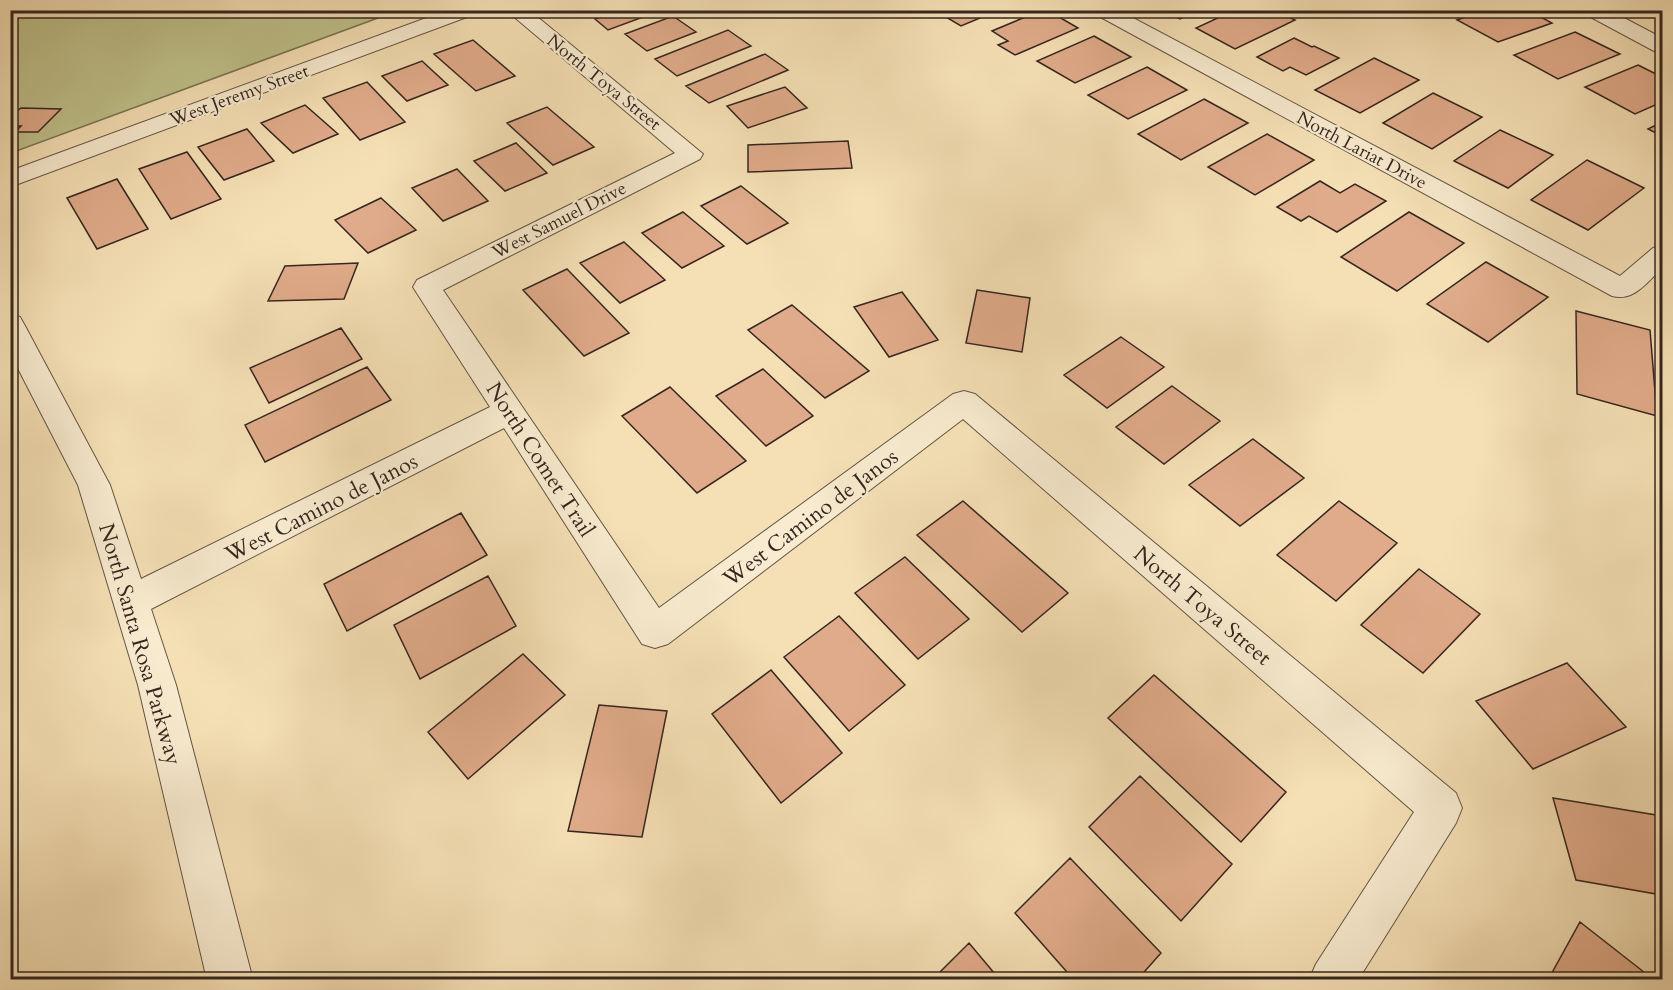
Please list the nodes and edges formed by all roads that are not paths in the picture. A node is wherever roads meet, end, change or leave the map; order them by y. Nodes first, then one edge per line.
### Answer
1 (468, 10) edge
2 (516, 10) edge
3 (1102, 10) edge
4 (1592, 10) edge
5 (1662, 46) edge
6 (691, 154) joint
7 (10, 180) edge
8 (1662, 255) edge
9 (427, 287) joint
10 (10, 324) edge
11 (964, 402) joint
12 (509, 411) junction
13 (132, 601) junction
14 (655, 632) joint
15 (230, 980) edge
16 (1332, 980) edge

1 - 7 street, West Jeremy Street
2 - 6 street, North Toya Street
3 - 8 street, North Lariat Drive
4 - 5 street
6 - 9 street, West Samuel Drive
9 - 12 street, North Comet Trail
10 - 13 street, North Santa Rosa Parkway
11 - 14 street, West Camino de Janos
11 - 16 street, North Toya Street
12 - 13 street, West Camino de Janos
12 - 14 street, North Comet Trail
13 - 15 street, North Santa Rosa Parkway

